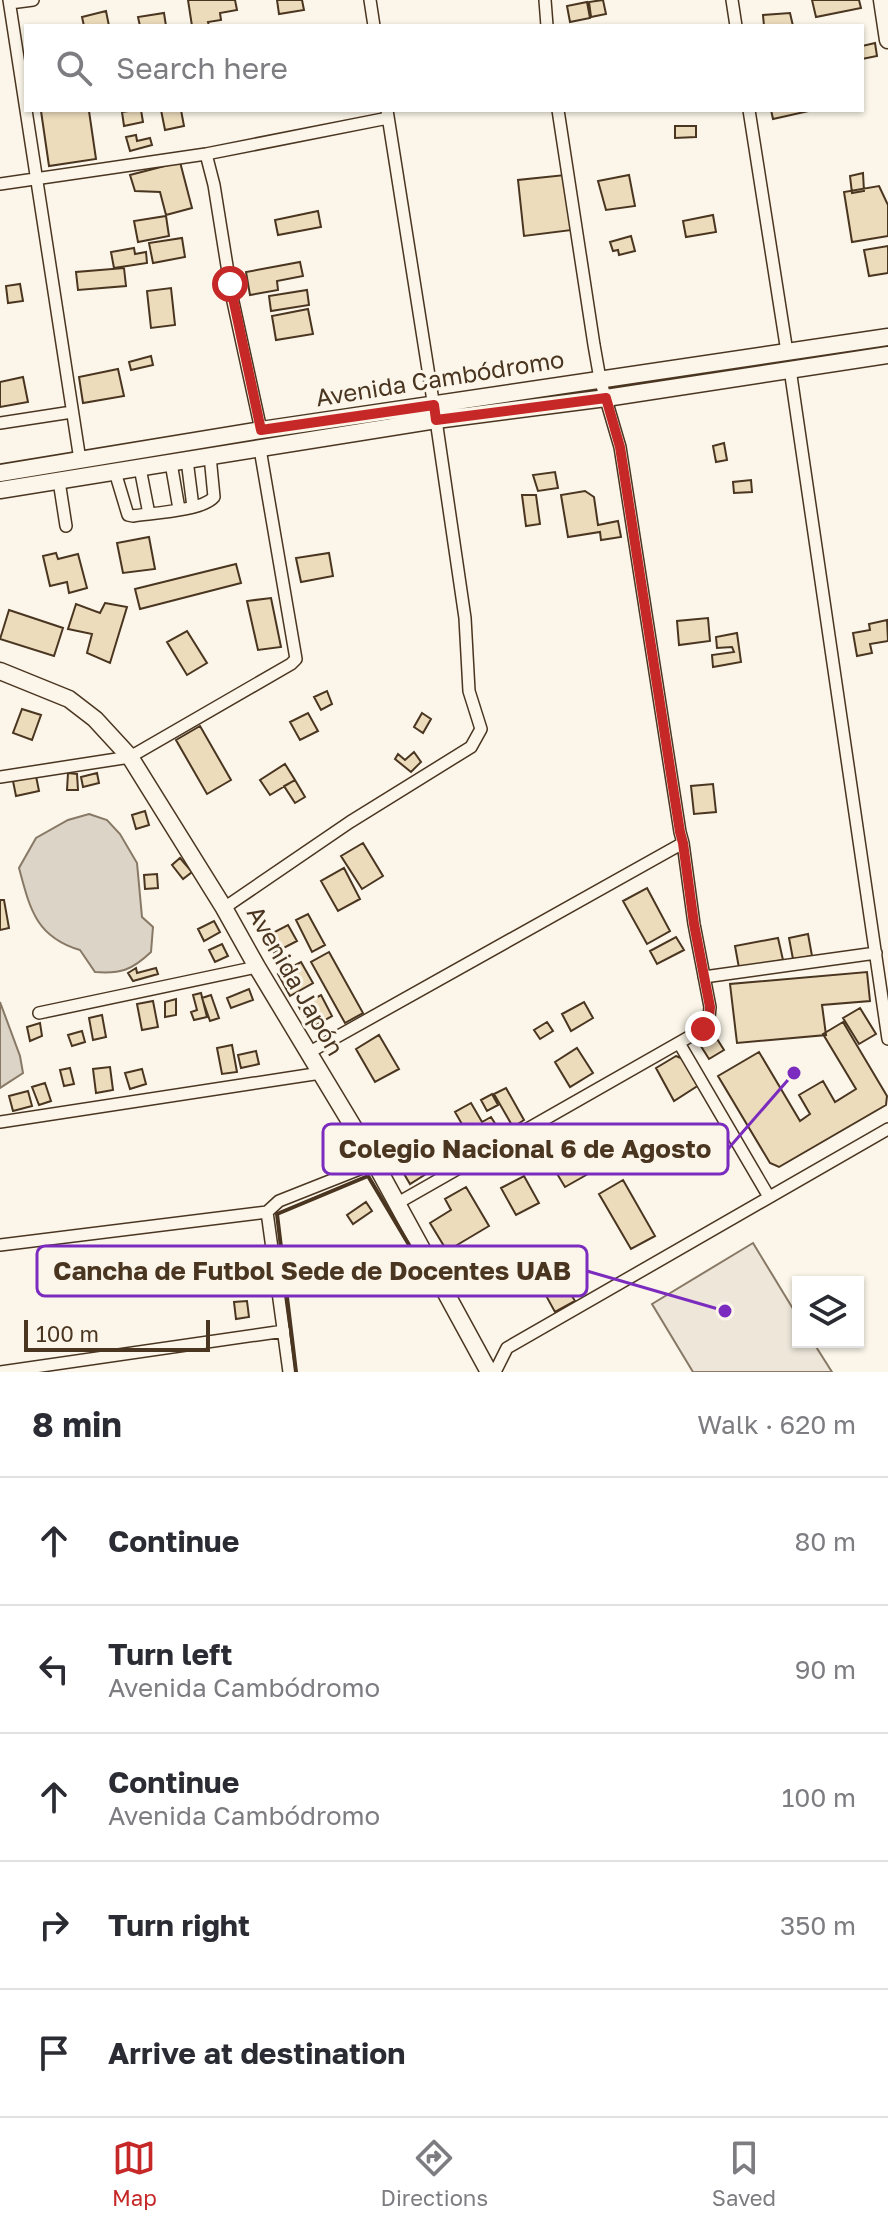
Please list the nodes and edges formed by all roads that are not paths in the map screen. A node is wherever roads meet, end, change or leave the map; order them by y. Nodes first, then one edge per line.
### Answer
1 (33, 0) edge
2 (370, 0) edge
3 (545, 0) edge
4 (732, 0) edge
5 (882, 0) edge
6 (10, 2) edge
7 (374, 24) edge
8 (547, 24) edge
9 (736, 24) edge
10 (888, 40) edge
11 (24, 97) edge
12 (26, 112) edge
13 (558, 112) edge
14 (749, 112) edge
15 (387, 114) edge
16 (206, 154) junction
17 (36, 179) junction
18 (0, 184) edge
19 (888, 337) edge
20 (888, 355) edge
21 (788, 361) junction
22 (600, 379) junction
23 (606, 398) junction
24 (72, 412) junction
25 (435, 413) junction
26 (0, 423) edge
27 (261, 430) junction
28 (260, 449) junction
29 (210, 456) junction
30 (80, 460) junction
31 (179, 462) junction
32 (140, 468) junction
33 (115, 472) junction
34 (0, 473) edge
35 (59, 481) junction
36 (0, 490) edge
37 (193, 507) junction
38 (179, 509) junction
39 (149, 514) junction
40 (66, 526) dead end
41 (0, 671) edge
42 (130, 757) junction
43 (0, 777) edge
44 (683, 843) junction
45 (224, 908) junction
46 (876, 953) junction
47 (257, 967) junction
48 (704, 977) junction
49 (39, 1013) dead end
50 (888, 1039) edge
51 (679, 1043) junction
52 (308, 1053) junction
53 (321, 1073) junction
54 (0, 1122) edge
55 (888, 1129) edge
56 (375, 1163) junction
57 (769, 1197) junction
58 (396, 1204) junction
59 (267, 1212) junction
60 (0, 1245) edge
61 (284, 1331) junction
62 (0, 1372) edge
63 (289, 1372) edge
64 (492, 1372) edge

1 - 6 street
2 - 7 street
3 - 8 street
4 - 9 street
5 - 10 street
6 - 11 street
12 - 17 street
13 - 22 street
14 - 21 street
15 - 16 street
15 - 25 street
16 - 17 street
16 - 27 street
17 - 18 street
17 - 24 street
19 - 21 street, Avenida Cambódromo
20 - 21 street, Avenida Cambódromo
21 - 22 street, Avenida Cambódromo
21 - 23 street, Avenida Cambódromo
21 - 46 street
22 - 23 street
22 - 25 street, Avenida Cambódromo
23 - 25 street, Avenida Cambódromo
23 - 44 street
24 - 26 street
24 - 30 street
25 - 27 street, Avenida Cambódromo
25 - 28 street, Avenida Cambódromo
25 - 45 street
27 - 30 street, Avenida Cambódromo
28 - 29 street, Avenida Cambódromo
28 - 42 street
29 - 31 street, Avenida Cambódromo
29 - 37 street
30 - 34 street, Avenida Cambódromo
31 - 32 street, Avenida Cambódromo
31 - 37 street
31 - 38 street
32 - 33 street, Avenida Cambódromo
32 - 39 street
33 - 35 street, Avenida Cambódromo
33 - 39 street
35 - 36 street, Avenida Cambódromo
35 - 40 street
37 - 38 street
38 - 39 street
41 - 42 street, Avenida Japón
42 - 43 street
42 - 45 street, Avenida Japón
44 - 48 street
44 - 52 street
45 - 47 street, Avenida Japón
46 - 48 street
46 - 50 street
47 - 49 street
47 - 52 street, Avenida Japón
48 - 51 street
51 - 57 street
51 - 58 street
52 - 53 street, Avenida Japón
53 - 54 street
53 - 56 street, Avenida Japón
55 - 57 street
56 - 58 street, Avenida Japón
56 - 59 street
57 - 64 street
58 - 64 street, Avenida Japón
59 - 60 street
59 - 61 street
61 - 62 street
61 - 63 street

